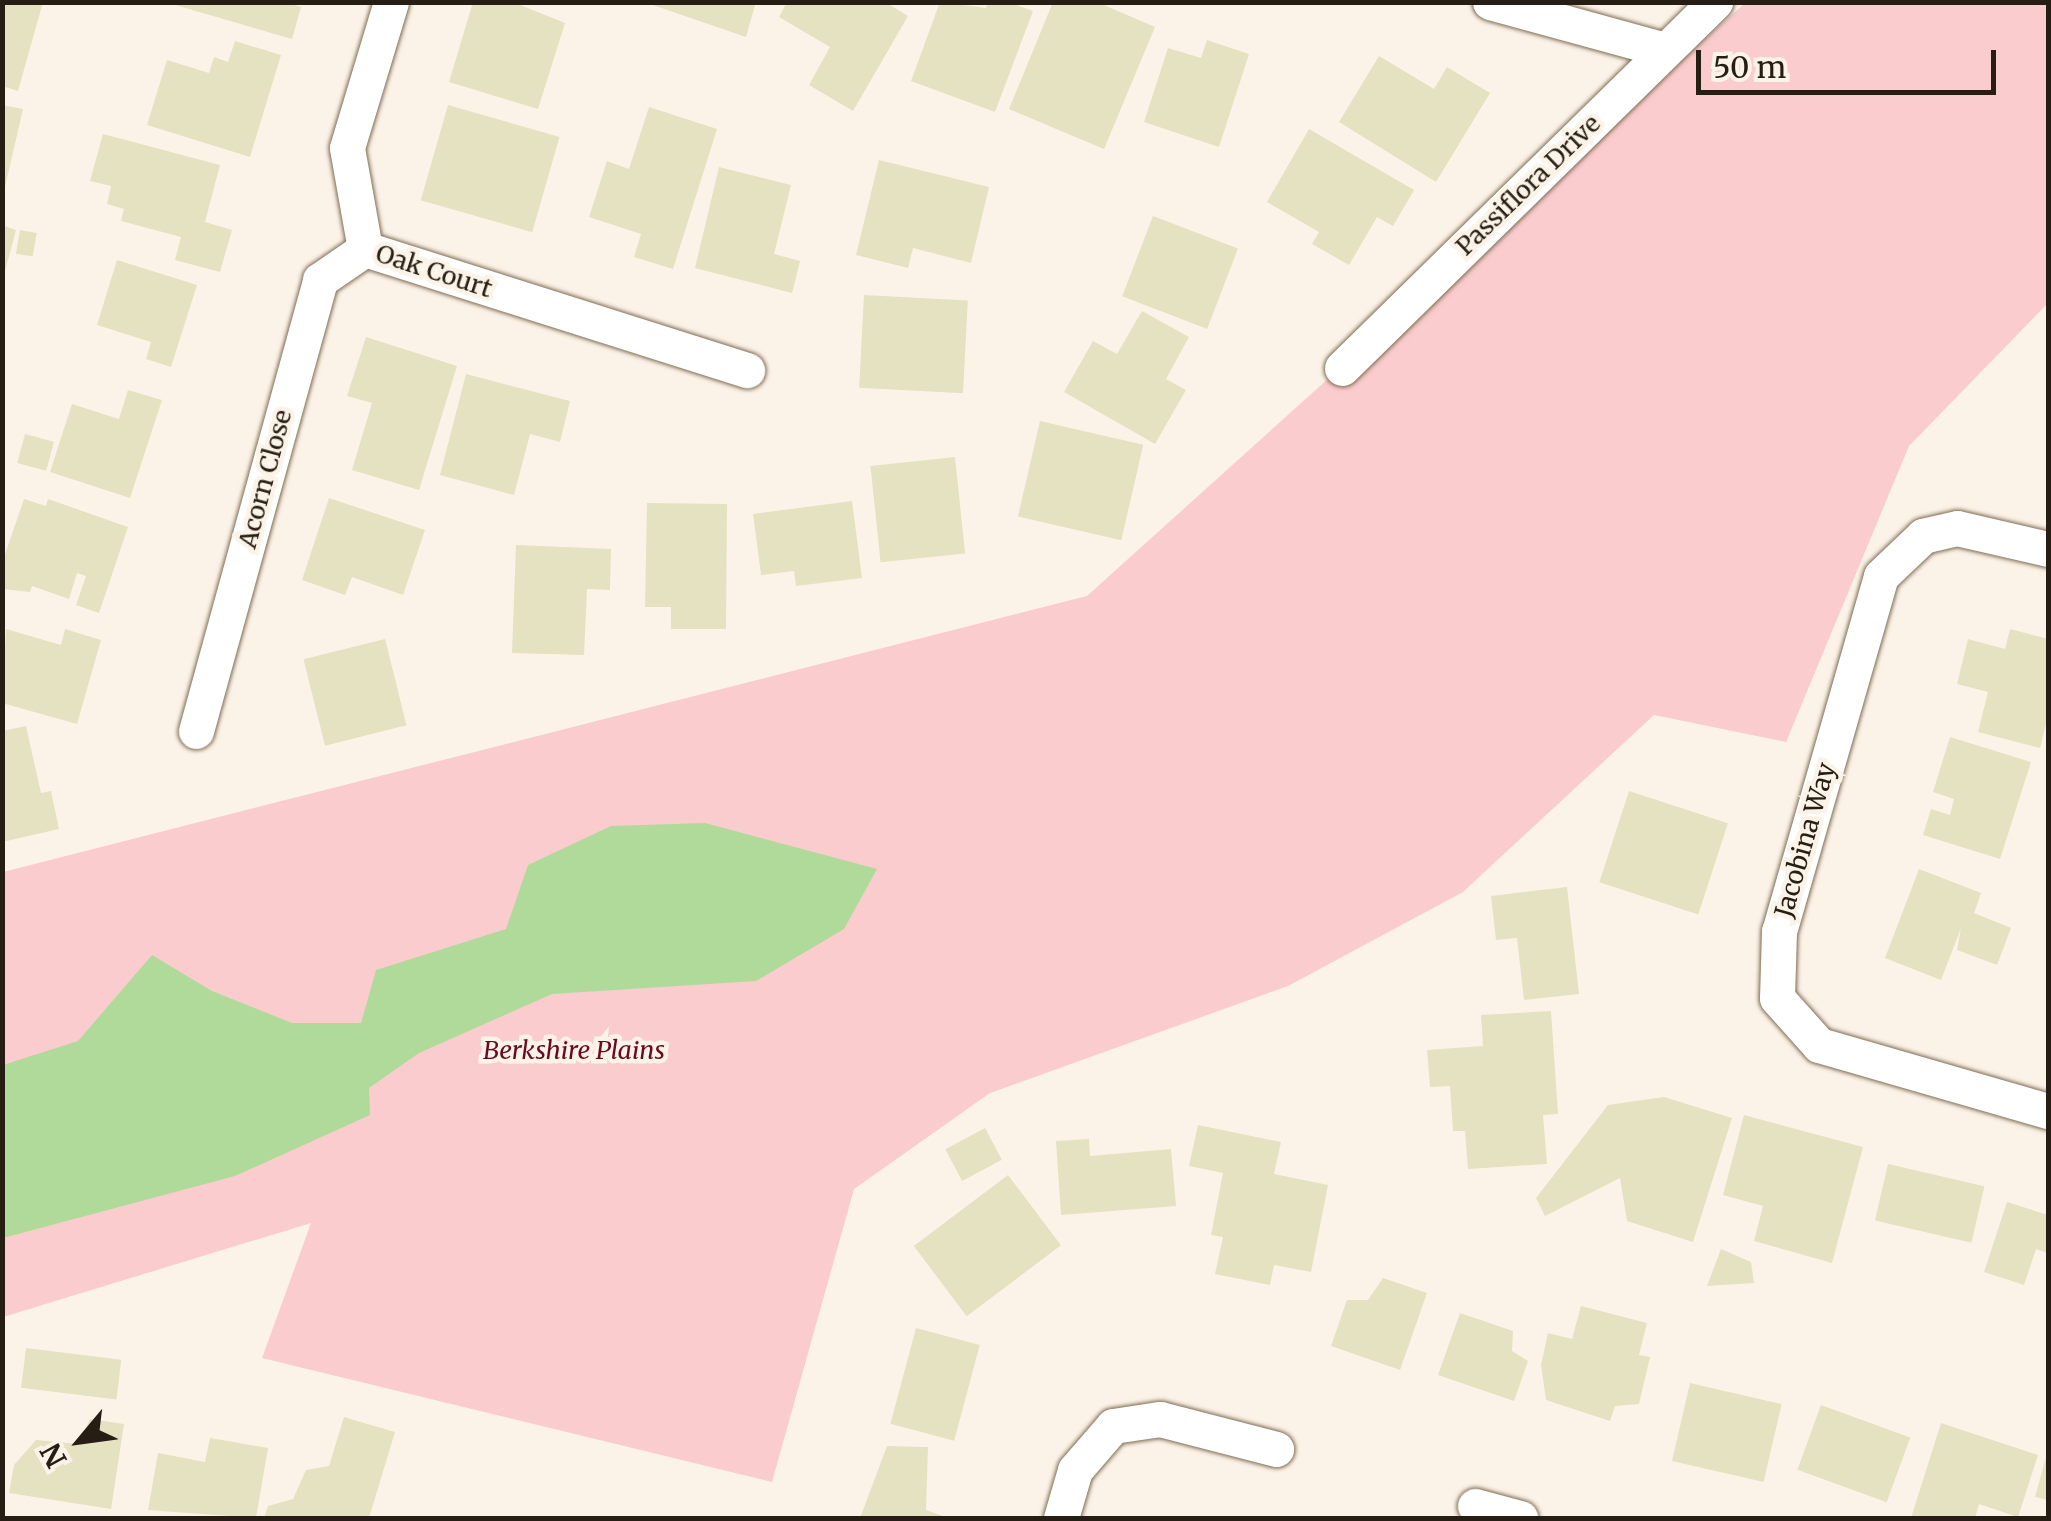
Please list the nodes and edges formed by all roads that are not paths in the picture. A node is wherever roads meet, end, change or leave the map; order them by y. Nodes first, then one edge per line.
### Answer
1 (391, 2) edge
2 (1490, 2) edge
3 (1715, 2) edge
4 (1666, 50) junction
5 (365, 249) junction
6 (1342, 368) dead end
7 (747, 370) dead end
8 (2048, 549) edge
9 (196, 732) dead end
10 (2048, 1110) edge
11 (1276, 1450) dead end
12 (1475, 1506) dead end
13 (1060, 1518) edge
14 (1520, 1518) edge

1 - 5 street, Oak Court
2 - 4 street
3 - 4 street, Passiflora Drive
4 - 6 street, Passiflora Drive
5 - 7 street, Oak Court
5 - 9 street, Acorn Close
8 - 10 street, Jacobina Way
11 - 13 street
12 - 14 street

